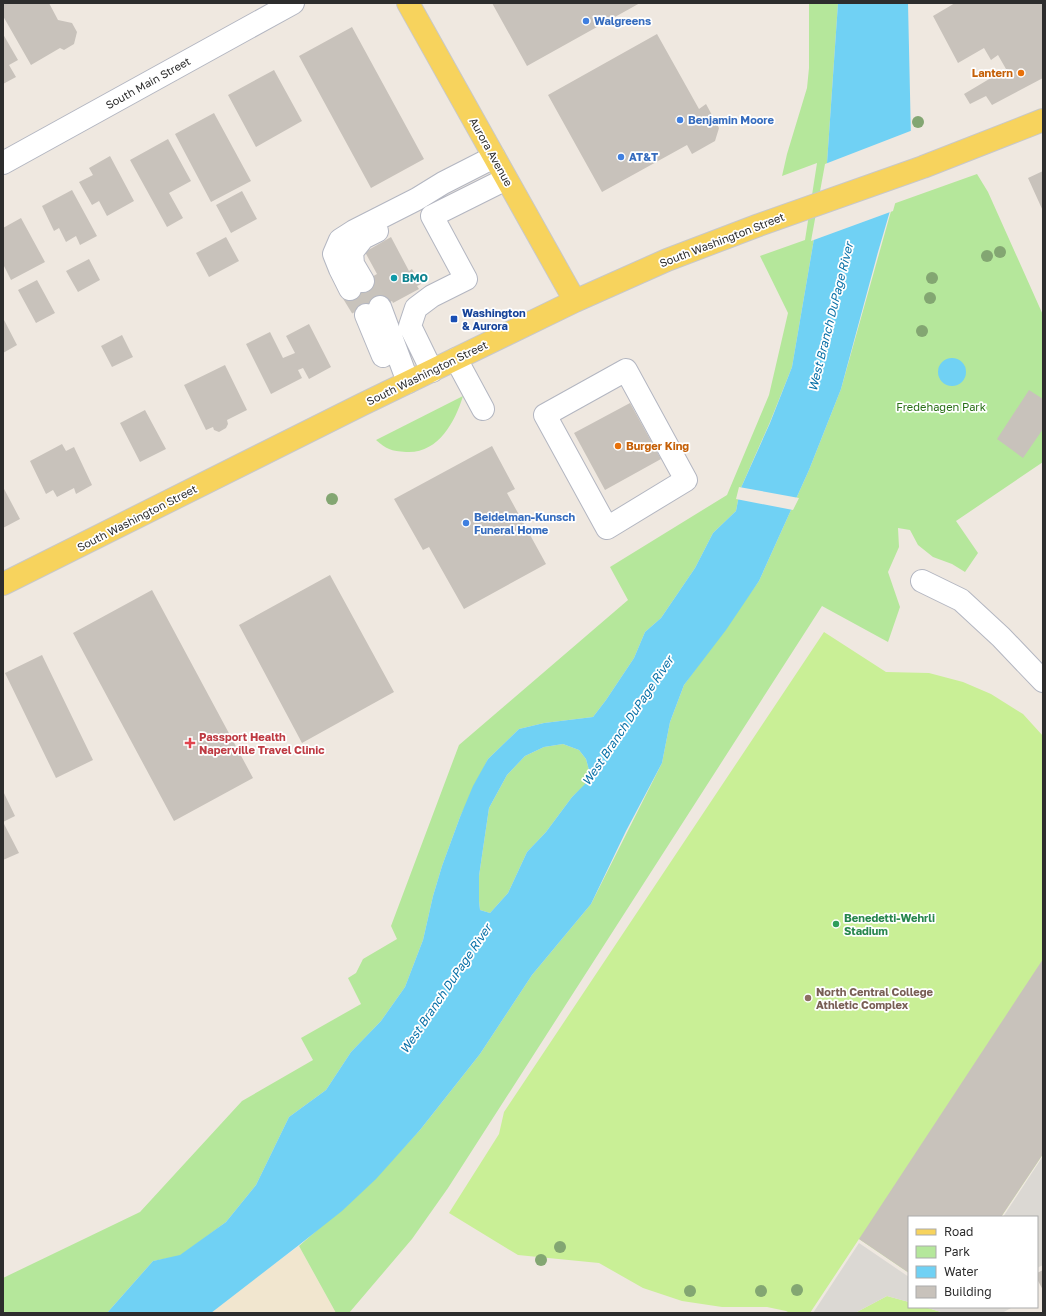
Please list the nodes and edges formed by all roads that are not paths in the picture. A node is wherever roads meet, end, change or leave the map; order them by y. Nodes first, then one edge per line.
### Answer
1 (293, 3) edge
2 (408, 3) edge
3 (1043, 120) edge
4 (494, 157) junction
5 (3, 163) edge
6 (506, 179) junction
7 (417, 199) junction
8 (432, 216) junction
9 (357, 285) tunnel mouth
10 (575, 301) junction
11 (373, 311) tunnel mouth
12 (456, 359) junction
13 (432, 370) junction
14 (616, 376) joint
15 (403, 385) junction
16 (483, 410) dead end
17 (922, 581) dead end
18 (3, 584) edge
19 (1043, 681) edge

1 - 5 street, South Main Street
2 - 4 main road, Aurora Avenue
3 - 10 main road, South Washington Street
4 - 6 main road, Aurora Avenue
4 - 7 street
6 - 8 street
6 - 10 main road, Aurora Avenue
7 - 8 street
7 - 9 street
8 - 13 street
10 - 12 main road, South Washington Street
11 - 15 street
12 - 13 main road, South Washington Street
12 - 16 street
13 - 15 main road, South Washington Street
14 - 14 street
15 - 18 main road, South Washington Street
17 - 19 street

